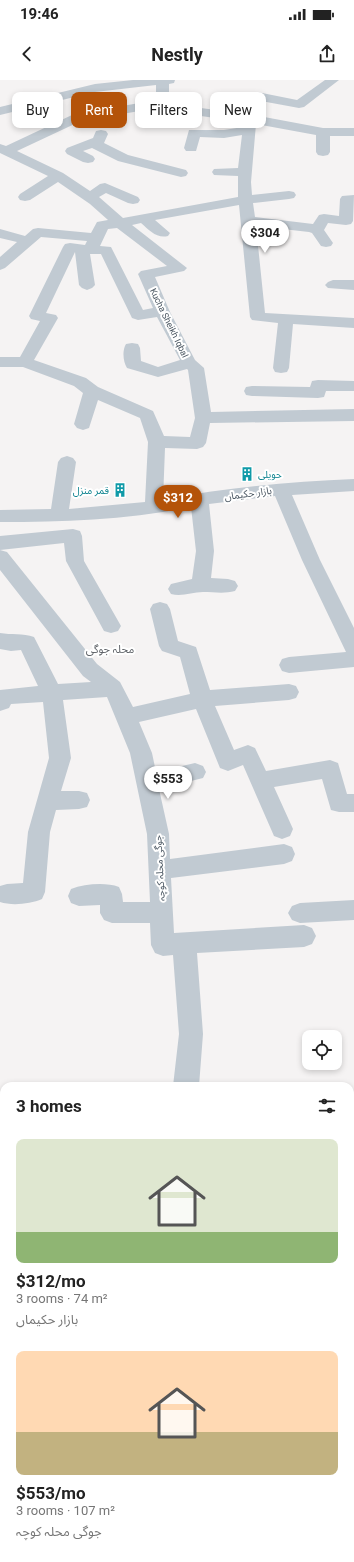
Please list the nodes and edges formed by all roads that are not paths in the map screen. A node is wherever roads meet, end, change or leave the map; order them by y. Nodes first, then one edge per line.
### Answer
1 (166, 80) edge
2 (333, 80) edge
3 (116, 83) edge
4 (164, 92) edge
5 (266, 98) edge
6 (0, 111) edge
7 (71, 121) edge
8 (64, 125) joint
9 (266, 126) edge
10 (39, 128) edge
11 (102, 128) edge
12 (239, 128) edge
13 (249, 128) edge
14 (323, 132) junction
15 (354, 132) edge
16 (46, 133) junction
17 (93, 142) junction
18 (191, 148) dead end
19 (3, 150) edge
20 (323, 152) dead end
21 (88, 159) dead end
22 (219, 172) dead end
23 (244, 172) junction
24 (180, 173) dead end
25 (58, 176) junction
26 (289, 195) dead end
27 (25, 197) dead end
28 (90, 197) junction
29 (354, 199) edge
30 (133, 200) dead end
31 (246, 201) junction
32 (143, 218) junction
33 (248, 220) junction
34 (120, 223) junction
35 (317, 230) junction
36 (0, 233) edge
37 (163, 234) dead end
38 (93, 240) junction
39 (28, 241) junction
40 (326, 243) dead end
41 (0, 265) edge
42 (87, 285) dead end
43 (334, 285) dead end
44 (354, 286) edge
45 (162, 312) junction
46 (286, 319) junction
47 (354, 323) edge
48 (132, 348) dead end
49 (0, 362) edge
50 (25, 362) junction
51 (189, 363) junction
52 (281, 368) dead end
53 (354, 386) edge
54 (92, 391) junction
55 (252, 391) dead end
56 (354, 415) edge
57 (203, 418) junction
58 (83, 424) dead end
59 (156, 442) junction
60 (67, 462) dead end
61 (354, 485) edge
62 (281, 489) junction
63 (199, 499) junction
64 (154, 508) junction
65 (0, 516) edge
66 (59, 516) junction
67 (0, 543) edge
68 (0, 557) edge
69 (201, 586) junction
70 (228, 586) dead end
71 (178, 589) dead end
72 (160, 609) dead end
73 (111, 626) dead end
74 (0, 641) edge
75 (354, 648) edge
76 (354, 659) edge
77 (289, 664) dead end
78 (113, 688) junction
79 (289, 692) dead end
80 (52, 694) junction
81 (202, 699) junction
82 (0, 703) edge
83 (127, 717) junction
84 (195, 772) dead end
85 (259, 781) junction
86 (147, 783) junction
87 (79, 800) dead end
88 (47, 801) junction
89 (354, 803) edge
90 (282, 829) dead end
91 (284, 854) dead end
92 (160, 870) junction
93 (8, 894) dead end
94 (79, 896) dead end
95 (354, 910) edge
96 (161, 912) junction
97 (300, 913) dead end
98 (304, 936) dead end
99 (184, 943) junction
100 (186, 1082) edge

1 - 3 street
1 - 4 street
2 - 5 street
3 - 6 street
7 - 8 street
8 - 16 street
9 - 14 street
10 - 16 street
11 - 17 street
12 - 18 street
13 - 23 street
14 - 15 street
14 - 20 street
16 - 19 street
17 - 21 street
17 - 24 street
19 - 25 street, Kucha Sheikh Iqbal
22 - 23 street
23 - 31 street
25 - 27 street
25 - 28 street, Kucha Sheikh Iqbal
26 - 31 street
28 - 30 street
28 - 34 street, Kucha Sheikh Iqbal
29 - 35 street
31 - 32 street
31 - 33 street
32 - 34 street
32 - 37 street
33 - 35 street
33 - 46 street
34 - 38 street
34 - 45 street, Kucha Sheikh Iqbal
35 - 40 street
36 - 39 street
38 - 39 street
38 - 42 street
38 - 45 street
38 - 50 street
39 - 41 street
43 - 44 street
45 - 51 street, Kucha Sheikh Iqbal
46 - 47 street
46 - 52 street
48 - 51 street
49 - 50 street
50 - 54 street
51 - 57 street, Kucha Sheikh Iqbal
53 - 55 street
54 - 58 street
54 - 59 street
56 - 57 street
57 - 59 street, Kucha Sheikh Iqbal
59 - 64 street
60 - 66 street
61 - 62 street, بازار حکیماں
62 - 63 street, بازار حکیماں
62 - 75 street
63 - 64 street, بازار حکیماں
63 - 69 street
64 - 66 street, بازار حکیماں
65 - 66 street, بازار حکیماں
67 - 73 street
68 - 78 street, جوگی محلہ کوچہ
69 - 70 street
69 - 71 street
72 - 81 street
74 - 80 street
76 - 77 street
78 - 80 street
78 - 83 street, جوگی محلہ کوچہ
79 - 81 street
80 - 82 street
80 - 88 street
81 - 83 street
81 - 85 street
83 - 86 street, جوگی محلہ کوچہ
84 - 86 street
85 - 89 street
85 - 90 street
86 - 92 street, جوگی محلہ کوچہ
87 - 88 street
88 - 93 street
91 - 92 street
92 - 96 street, جوگی محلہ کوچہ
94 - 96 street
95 - 97 street
96 - 99 street, جوگی محلہ کوچہ
98 - 99 street
99 - 100 street

